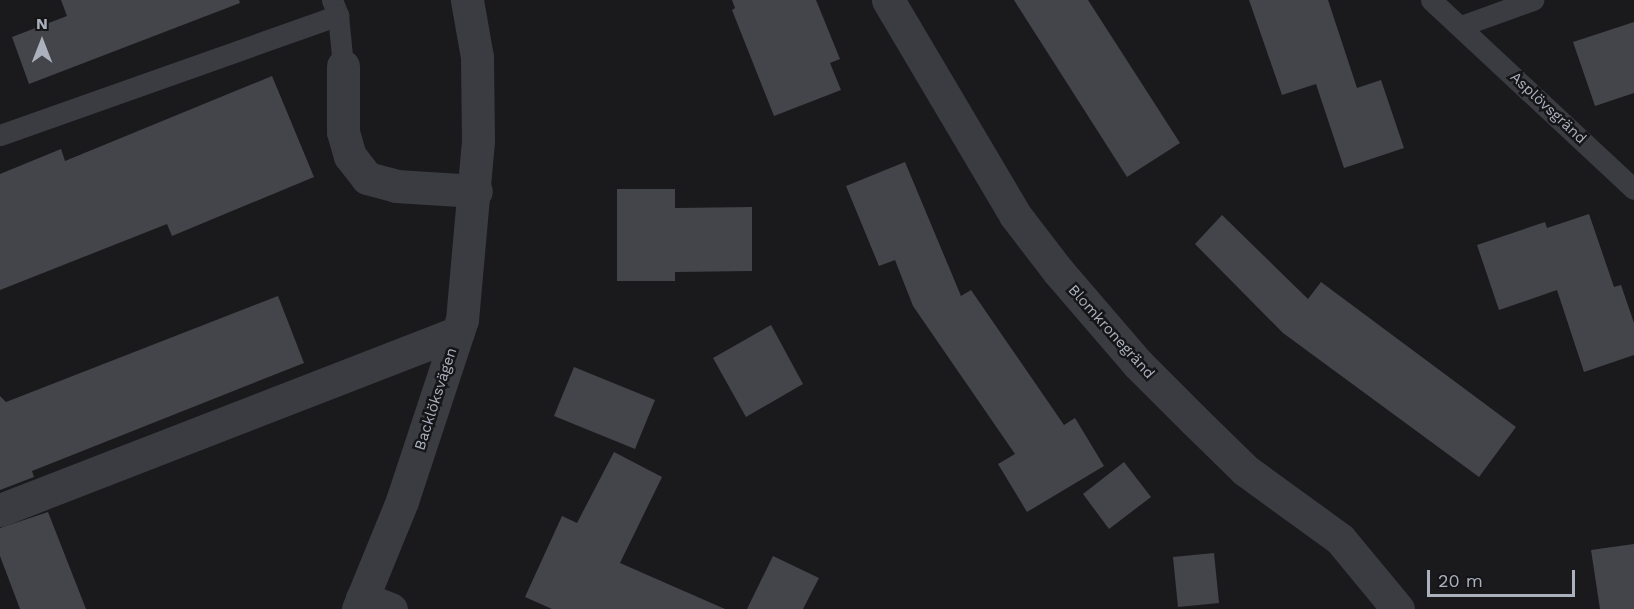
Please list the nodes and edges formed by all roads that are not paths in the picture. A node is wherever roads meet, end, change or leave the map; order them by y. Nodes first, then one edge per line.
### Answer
1 (467, 0) edge
2 (888, 0) edge
3 (1431, 0) edge
4 (1533, 0) edge
5 (335, 7) edge
6 (1461, 26) junction
7 (343, 66) joint
8 (0, 135) edge
9 (1634, 189) edge
10 (476, 191) junction
11 (458, 332) junction
12 (0, 510) edge
13 (371, 605) edge
14 (1398, 609) edge

1 - 10 street, Backlöksvägen
2 - 14 street, Blomkronegränd
3 - 6 lane, Asplövsgränd
4 - 6 lane
5 - 7 lane
5 - 8 lane
6 - 9 lane, Asplövsgränd
7 - 10 street
10 - 11 street, Backlöksvägen
11 - 12 street
11 - 13 street, Backlöksvägen

